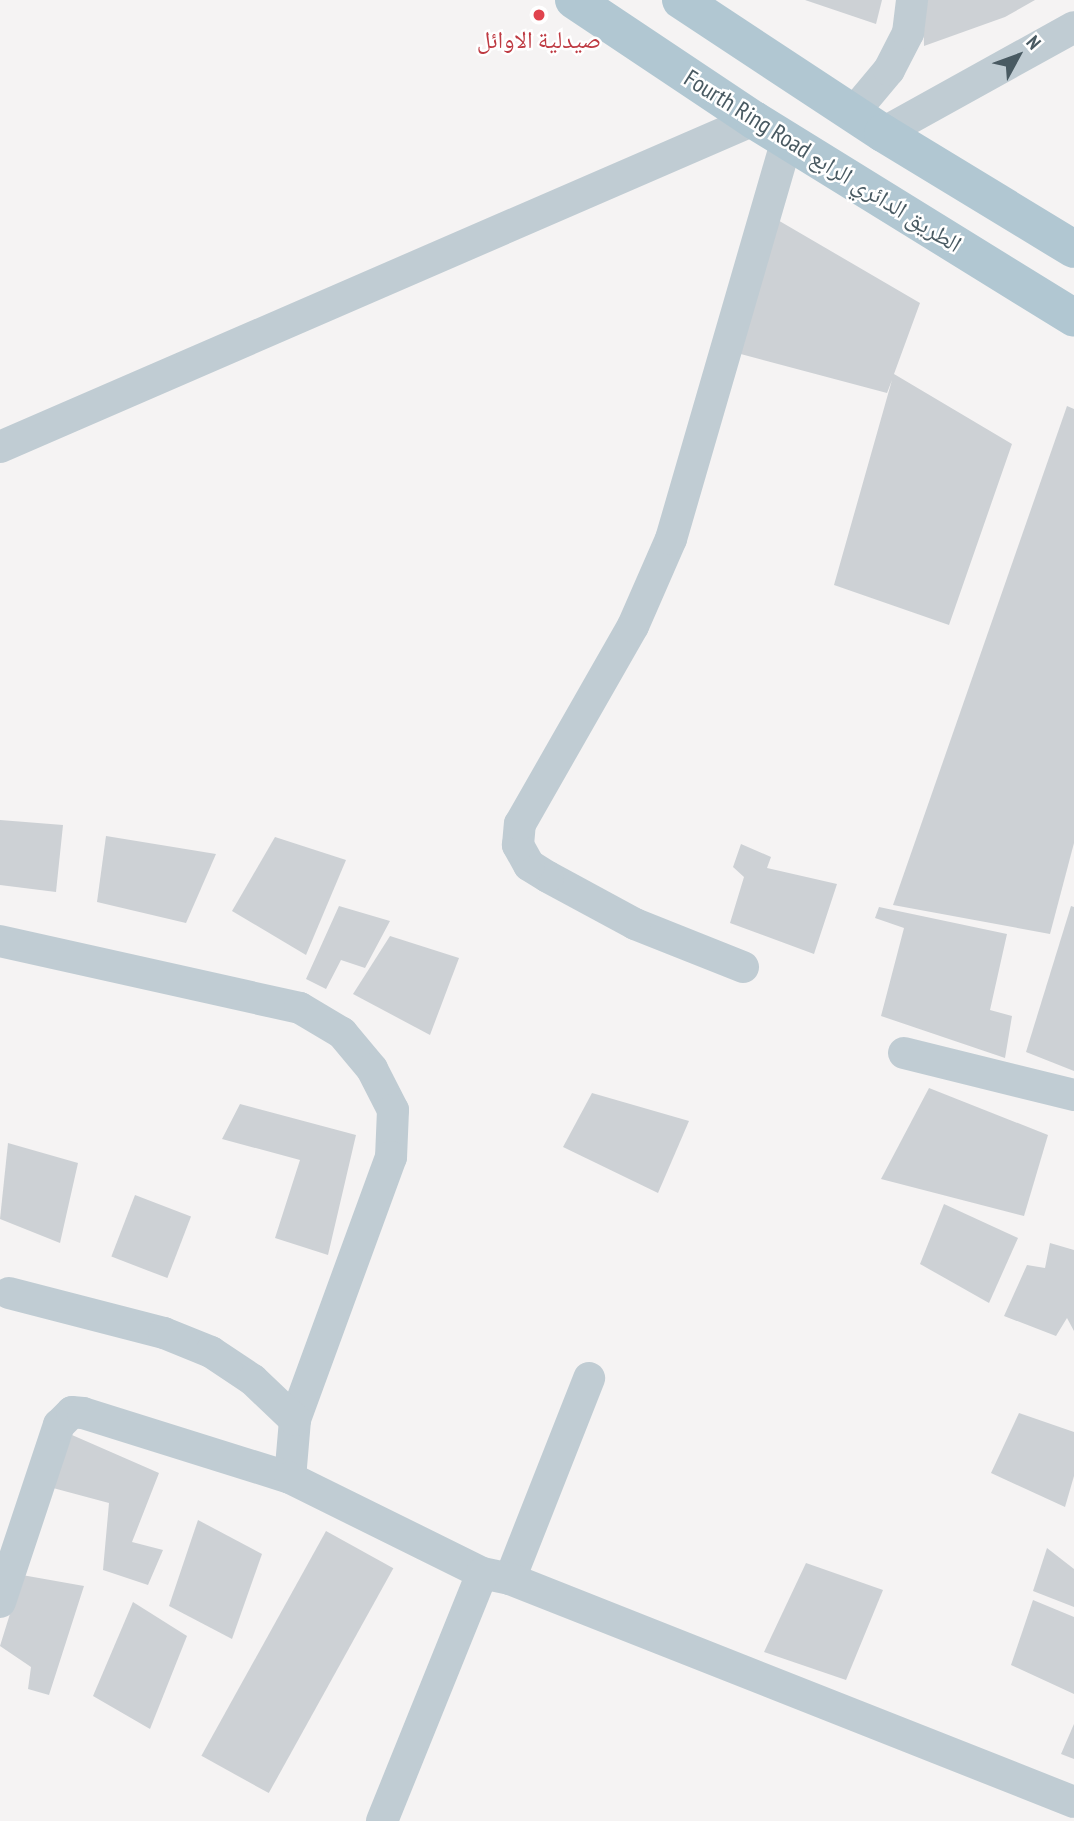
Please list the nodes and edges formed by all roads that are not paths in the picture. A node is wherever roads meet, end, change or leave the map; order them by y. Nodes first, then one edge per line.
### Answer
1 (574, 0) edge
2 (681, 0) edge
3 (912, 0) edge
4 (1074, 27) edge
5 (754, 120) junction
6 (868, 123) junction
7 (787, 141) junction
8 (1074, 249) edge
9 (1074, 318) edge
10 (0, 447) edge
11 (0, 941) edge
12 (743, 967) dead end
13 (904, 1053) dead end
14 (1074, 1096) edge
15 (9, 1293) dead end
16 (589, 1378) dead end
17 (295, 1420) junction
18 (290, 1478) junction
19 (496, 1576) junction
20 (0, 1602) edge
21 (1074, 1802) edge
22 (382, 1821) edge

1 - 5 main road, Fourth Ring Road الطريق الدائري الرابع
2 - 6 main road
3 - 6 street
4 - 6 street
5 - 7 main road, Fourth Ring Road الطريق الدائري الرابع
5 - 10 street
6 - 8 main road
7 - 9 main road, Fourth Ring Road الطريق الدائري الرابع
7 - 12 street
11 - 17 street
13 - 14 street
15 - 17 street
16 - 19 street
17 - 18 street
18 - 19 street
18 - 20 street
19 - 21 street
19 - 22 street

